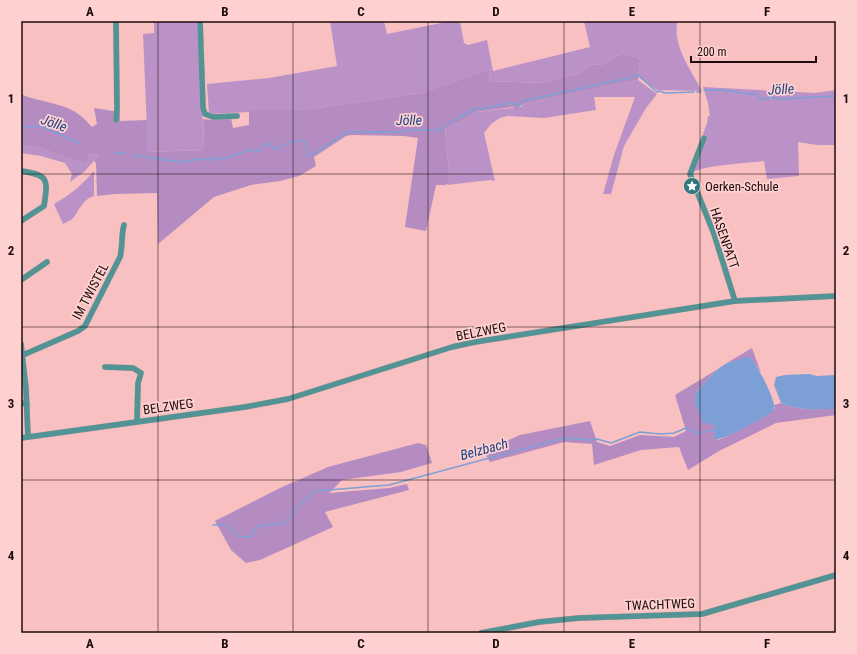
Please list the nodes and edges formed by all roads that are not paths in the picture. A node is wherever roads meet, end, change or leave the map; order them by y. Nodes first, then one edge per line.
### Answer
1 (116, 21) edge
2 (200, 21) edge
3 (237, 116) dead end
4 (116, 120) dead end
5 (704, 138) dead end
6 (21, 171) edge
7 (21, 221) edge
8 (124, 224) dead end
9 (47, 262) dead end
10 (21, 280) edge
11 (836, 296) edge
12 (735, 301) junction
13 (21, 344) edge
14 (22, 355) junction
15 (105, 367) dead end
16 (24, 403) edge
17 (137, 421) junction
18 (28, 437) junction
19 (21, 438) edge
20 (836, 575) edge
21 (481, 633) edge

1 - 4 street
2 - 3 street
5 - 12 street, HASENPATT
6 - 7 street
8 - 14 street, IM TWISTEL
9 - 10 street
11 - 12 street, BELZWEG
12 - 17 street, BELZWEG
13 - 14 street
14 - 16 street
15 - 17 street, BELZWEG
16 - 18 street
17 - 18 street, BELZWEG
18 - 19 street, BELZWEG
20 - 21 street, TWACHTWEG

